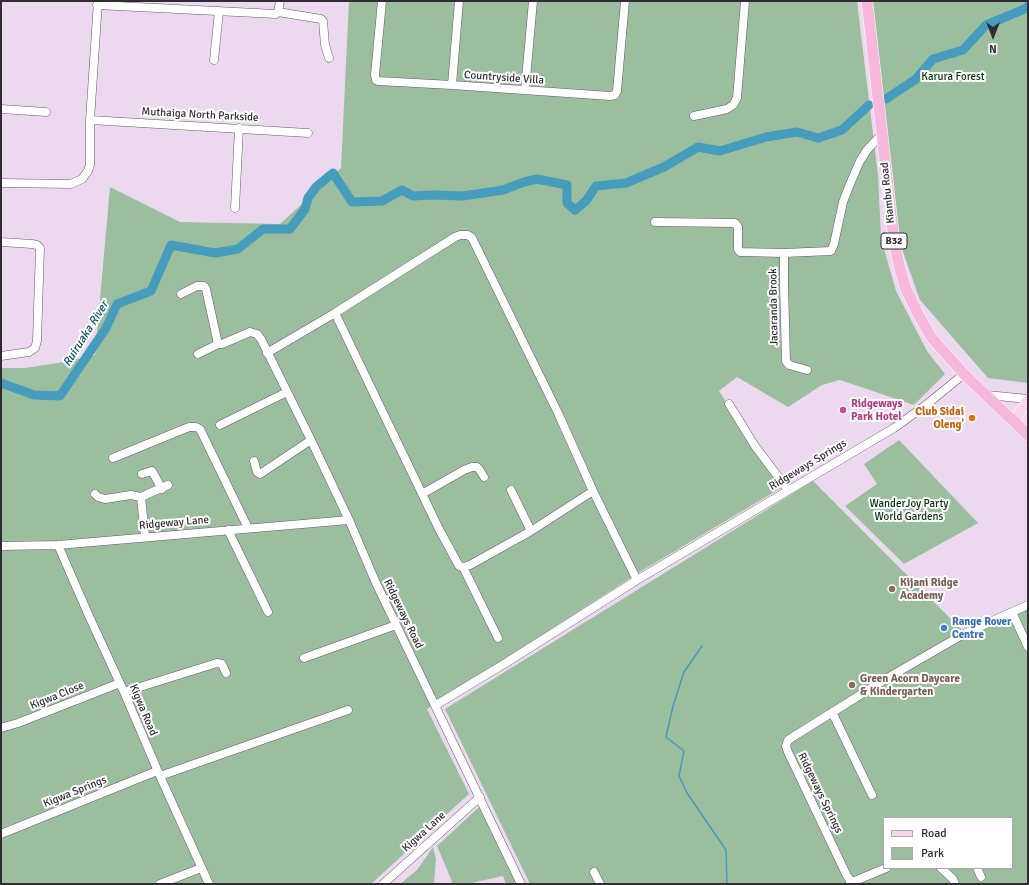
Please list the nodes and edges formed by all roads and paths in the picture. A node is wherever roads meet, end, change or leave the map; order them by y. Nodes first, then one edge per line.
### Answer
1 (280, 1) edge
2 (382, 1) edge
3 (459, 1) edge
4 (533, 1) edge
5 (625, 1) edge
6 (745, 1) edge
7 (867, 1) edge
8 (97, 3) edge
9 (219, 11) junction
10 (277, 13) junction
11 (329, 58) dead end
12 (214, 60) dead end
13 (452, 85) junction
14 (525, 90) junction
15 (1, 109) edge
16 (46, 112) dead end
17 (694, 116) dead end
18 (90, 120) junction
19 (239, 128) junction
20 (308, 133) dead end
21 (882, 134) junction
22 (1, 183) edge
23 (235, 208) dead end
24 (655, 222) dead end
25 (1, 242) edge
26 (784, 253) junction
27 (181, 294) dead end
28 (335, 313) junction
29 (218, 344) junction
30 (267, 353) junction
31 (198, 354) dead end
32 (1, 356) edge
33 (807, 370) dead end
34 (964, 374) junction
35 (287, 392) junction
36 (987, 395) junction
37 (1028, 400) edge
38 (729, 404) dead end
39 (1015, 422) junction
40 (220, 425) dead end
41 (1028, 434) edge
42 (311, 440) junction
43 (113, 458) dead end
44 (254, 461) dead end
45 (142, 474) dead end
46 (484, 477) dead end
47 (511, 490) dead end
48 (788, 490) junction
49 (593, 491) junction
50 (95, 494) dead end
51 (422, 494) junction
52 (141, 497) junction
53 (349, 520) junction
54 (248, 528) junction
55 (228, 530) junction
56 (531, 531) junction
57 (145, 536) junction
58 (58, 545) junction
59 (1, 546) edge
60 (463, 567) junction
61 (637, 580) junction
62 (1028, 605) edge
63 (268, 612) dead end
64 (1012, 612) junction
65 (396, 625) junction
66 (498, 638) dead end
67 (1028, 647) edge
68 (304, 658) dead end
69 (226, 673) dead end
70 (120, 683) junction
71 (124, 692) junction
72 (436, 705) junction
73 (348, 710) dead end
74 (832, 712) junction
75 (1, 728) edge
76 (159, 774) junction
77 (872, 795) dead end
78 (480, 797) junction
79 (1, 834) edge
80 (201, 868) junction
81 (884, 869) edge
82 (942, 869) edge
83 (977, 869) edge
84 (594, 872) dead end
85 (981, 877) dead end
86 (850, 883) edge
87 (160, 884) edge
88 (209, 884) edge
89 (383, 884) edge
90 (521, 884) edge
91 (600, 884) edge
92 (955, 884) edge

1 - 10 street
2 - 13 street, Countryside Villa
3 - 13 street
4 - 14 street
5 - 14 street, Countryside Villa
6 - 17 street
7 - 21 highway, Kiambu Road / B32
8 - 9 street
8 - 18 street
9 - 10 street
9 - 12 street
10 - 11 street
13 - 14 street, Countryside Villa
15 - 16 street
18 - 19 street, Muthaiga North Parkside
18 - 22 street
19 - 20 street, Muthaiga North Parkside
19 - 23 street
21 - 26 street, Jacaranda Brook
21 - 34 highway, Kiambu Road / B32
24 - 26 street, Jacaranda Brook
25 - 32 street
26 - 33 street, Jacaranda Brook
27 - 29 street
28 - 30 street
28 - 49 street
28 - 51 street
29 - 30 street, Ridgeways Road
29 - 31 street, Ridgeways Road
30 - 35 street, Ridgeways Road
34 - 36 highway, Kiambu Road / B32
34 - 48 street, Ridgeways Springs
35 - 40 street
35 - 42 street, Ridgeways Road
36 - 37 street
36 - 39 highway, Kiambu Road / B32
37 - 39 main road
38 - 48 street
39 - 41 highway, Kiambu Road / B32
42 - 44 street
42 - 53 street, Ridgeways Road
43 - 54 street
45 - 52 street
46 - 51 street
47 - 56 street
48 - 61 street, Ridgeways Springs
49 - 56 street
49 - 61 street
50 - 52 street
51 - 60 street
52 - 57 street
53 - 54 street, Ridgeway Lane
53 - 65 street, Ridgeways Road
54 - 55 street, Ridgeway Lane
55 - 57 street, Ridgeway Lane
55 - 63 street
56 - 60 street
57 - 58 street, Ridgeway Lane
58 - 59 street, Ridgeway Lane
58 - 70 street, Kigwa Road
60 - 66 street
61 - 72 street, Ridgeways Springs
62 - 64 street, Ridgeways Springs
64 - 67 street
64 - 74 street, Ridgeways Springs
65 - 68 street
65 - 72 street, Ridgeways Road
69 - 71 street
70 - 71 street, Kigwa Road
70 - 75 street, Kigwa Close
71 - 76 street, Kigwa Road
72 - 78 street, Ridgeways Road
73 - 76 street, Kigwa Springs
74 - 77 street
74 - 86 street, Ridgeways Springs
76 - 79 street, Kigwa Springs
76 - 80 street, Kigwa Road
78 - 89 street, Kigwa Lane
78 - 90 street, Ridgeways Road
80 - 87 street
80 - 88 street, Kigwa Road
81 - 86 street, Ridgeways Springs
82 - 92 street
83 - 85 street
84 - 91 street

